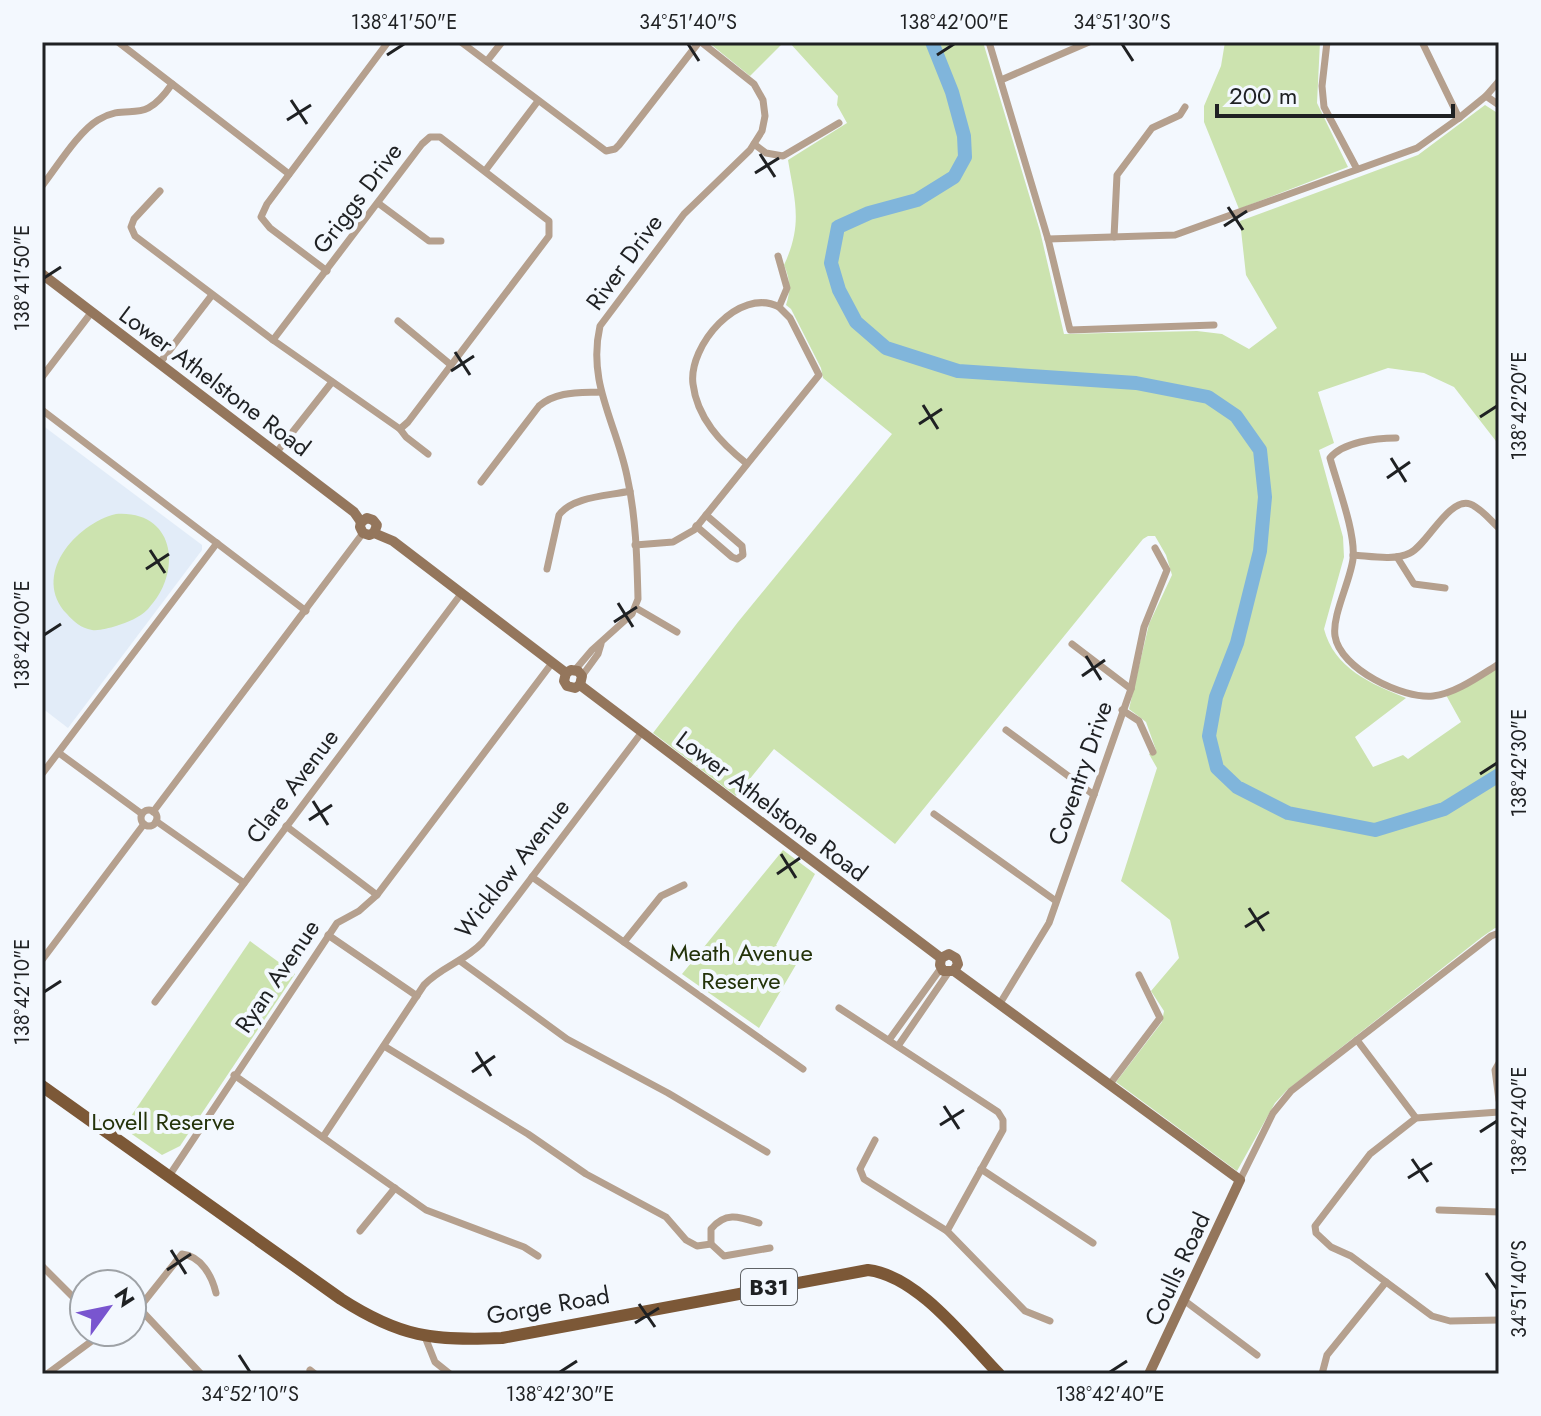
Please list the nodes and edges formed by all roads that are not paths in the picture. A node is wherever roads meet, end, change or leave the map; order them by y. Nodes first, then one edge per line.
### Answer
1 (118, 42) edge
2 (388, 42) edge
3 (461, 42) edge
4 (502, 42) edge
5 (700, 42) edge
6 (989, 42) edge
7 (1327, 42) edge
8 (1422, 42) edge
9 (1087, 43) edge
10 (487, 61) junction
11 (1001, 80) junction
12 (1499, 81) edge
13 (172, 84) junction
14 (1486, 96) junction
15 (538, 101) junction
16 (1499, 105) edge
17 (1185, 107) dead end
18 (1459, 118) junction
19 (839, 123) dead end
20 (754, 144) junction
21 (1357, 169) junction
22 (485, 171) junction
23 (289, 174) junction
24 (42, 186) edge
25 (160, 191) dead end
26 (378, 203) junction
27 (1114, 237) junction
28 (1048, 239) junction
29 (441, 241) dead end
30 (778, 256) dead end
31 (327, 271) junction
32 (42, 274) edge
33 (212, 295) junction
34 (779, 307) junction
35 (91, 313) junction
36 (398, 321) dead end
37 (1214, 325) dead end
38 (273, 340) junction
39 (159, 364) junction
40 (451, 365) junction
41 (42, 377) edge
42 (332, 382) junction
43 (601, 392) junction
44 (42, 410) edge
45 (400, 429) junction
46 (1396, 438) dead end
47 (276, 453) junction
48 (428, 454) dead end
49 (746, 463) junction
50 (481, 482) dead end
51 (630, 491) junction
52 (706, 515) junction
53 (696, 526) junction
54 (1499, 528) edge
55 (366, 529) junction
56 (217, 543) junction
57 (635, 545) junction
58 (1155, 548) dead end
59 (1353, 555) junction
60 (1397, 557) junction
61 (547, 569) dead end
62 (1445, 588) dead end
63 (461, 594) junction
64 (636, 608) junction
65 (306, 611) junction
66 (677, 632) dead end
67 (1072, 644) dead end
68 (552, 663) junction
69 (1499, 664) edge
70 (576, 676) junction
71 (1131, 689) junction
72 (1122, 710) junction
73 (1006, 730) dead end
74 (642, 732) junction
75 (1153, 752) dead end
76 (59, 753) junction
77 (42, 774) edge
78 (1094, 795) junction
79 (153, 812) junction
80 (142, 814) junction
81 (934, 814) dead end
82 (156, 821) junction
83 (144, 824) junction
84 (286, 826) junction
85 (532, 877) junction
86 (244, 883) junction
87 (684, 885) dead end
88 (377, 895) junction
89 (1056, 901) junction
90 (1499, 933) edge
91 (328, 935) junction
92 (624, 942) junction
93 (42, 960) edge
94 (460, 961) junction
95 (946, 968) junction
96 (1139, 975) dead end
97 (417, 996) junction
98 (155, 1002) dead end
99 (999, 1005) junction
100 (839, 1008) dead end
101 (889, 1040) junction
102 (1357, 1040) junction
103 (384, 1046) junction
104 (898, 1046) junction
105 (1499, 1063) edge
106 (803, 1069) dead end
107 (234, 1075) junction
108 (1110, 1084) junction
109 (42, 1086) edge
110 (1499, 1100) edge
111 (1499, 1112) edge
112 (1416, 1118) junction
113 (323, 1137) junction
114 (875, 1140) dead end
115 (767, 1152) dead end
116 (981, 1169) junction
117 (169, 1176) junction
118 (1240, 1180) junction
119 (395, 1188) junction
120 (1439, 1210) dead end
121 (1499, 1212) edge
122 (759, 1223) dead end
123 (360, 1231) dead end
124 (947, 1231) junction
125 (1093, 1243) dead end
126 (711, 1244) junction
127 (770, 1248) dead end
128 (538, 1256) dead end
129 (42, 1266) edge
130 (1386, 1282) junction
131 (68, 1292) edge
132 (216, 1293) dead end
133 (148, 1295) edge
134 (1185, 1301) junction
135 (1499, 1320) edge
136 (1050, 1321) dead end
137 (148, 1322) edge
138 (425, 1337) junction
139 (82, 1348) edge
140 (1257, 1355) dead end
141 (47, 1374) edge
142 (201, 1374) edge
143 (450, 1374) edge
144 (999, 1374) edge
145 (1149, 1374) edge
146 (1322, 1374) edge

1 - 13 street
2 - 23 street
3 - 10 street
4 - 10 street
5 - 15 street
5 - 20 street
6 - 11 street
7 - 21 street
8 - 18 street
9 - 11 street
10 - 15 street
11 - 28 street
12 - 14 street
13 - 23 street
13 - 24 street
14 - 16 street
14 - 18 street
15 - 22 street
17 - 27 street
18 - 21 street
19 - 20 street
20 - 43 street, River Drive
21 - 27 street
22 - 26 street, Griggs Drive
22 - 40 street, Griggs Drive
23 - 31 street
25 - 33 street
26 - 29 street
26 - 31 street, Griggs Drive
27 - 28 street
28 - 37 street
30 - 34 street
31 - 38 street, Griggs Drive
32 - 35 street, Lower Athelstone Road
33 - 38 street
33 - 39 street
34 - 49 street
34 - 49 street
35 - 39 street, Lower Athelstone Road
35 - 41 street
36 - 40 street
38 - 42 street
39 - 47 street, Lower Athelstone Road
40 - 45 street, Griggs Drive
42 - 45 street
42 - 47 street
43 - 50 street
43 - 51 street, River Drive
44 - 56 street
45 - 48 street
46 - 59 street
47 - 55 street, Lower Athelstone Road
49 - 52 street
51 - 57 street, River Drive
51 - 61 street
52 - 53 street
52 - 53 street
53 - 57 street
54 - 60 street
55 - 63 street, Lower Athelstone Road
55 - 65 street
56 - 65 street
56 - 76 street
57 - 64 street, River Drive
58 - 71 street, Coventry Drive
59 - 60 street
59 - 69 street
60 - 62 street
63 - 68 street, Lower Athelstone Road
63 - 84 street, Clare Avenue
64 - 66 street
64 - 70 street
65 - 79 street
67 - 71 street
68 - 70 street, Lower Athelstone Road
68 - 88 street, Ryan Avenue
70 - 74 street, Lower Athelstone Road
71 - 72 street, Coventry Drive
72 - 75 street
72 - 78 street, Coventry Drive
73 - 78 street
74 - 85 street, Wicklow Avenue
74 - 95 street, Lower Athelstone Road
76 - 77 street
76 - 80 street
78 - 89 street, Coventry Drive
79 - 80 street
79 - 82 street
80 - 83 street
81 - 89 street
82 - 83 street
82 - 86 street
83 - 93 street
84 - 86 street, Clare Avenue
84 - 88 street
85 - 92 street
85 - 94 street, Wicklow Avenue
86 - 98 street, Clare Avenue
87 - 92 street
88 - 91 street, Ryan Avenue
89 - 99 street, Coventry Drive
90 - 102 street
91 - 97 street
91 - 107 street, Ryan Avenue
92 - 106 street
94 - 97 street, Wicklow Avenue
94 - 115 street
95 - 99 street, Lower Athelstone Road
95 - 101 street
95 - 104 street
96 - 108 street
97 - 103 street, Wicklow Avenue
99 - 108 street, Lower Athelstone Road
100 - 101 street
101 - 104 street
102 - 112 street
102 - 118 street
103 - 113 street, Wicklow Avenue
103 - 126 street
104 - 116 street
105 - 110 street
107 - 113 street
107 - 117 street, Ryan Avenue
108 - 118 street, Lower Athelstone Road
109 - 117 main road, Gorge Road / B31
111 - 112 street
112 - 130 street
113 - 119 street
114 - 124 street
116 - 124 street
116 - 125 street
117 - 138 main road, Gorge Road / B31
118 - 134 street, Coulls Road
119 - 123 street
119 - 128 street
120 - 121 street
122 - 126 street
124 - 136 street
126 - 127 street
129 - 131 street
130 - 135 street
130 - 146 street
132 - 133 street
134 - 140 street
134 - 145 street, Coulls Road
137 - 142 street
138 - 143 street
138 - 144 main road, Gorge Road / B31
139 - 141 street

